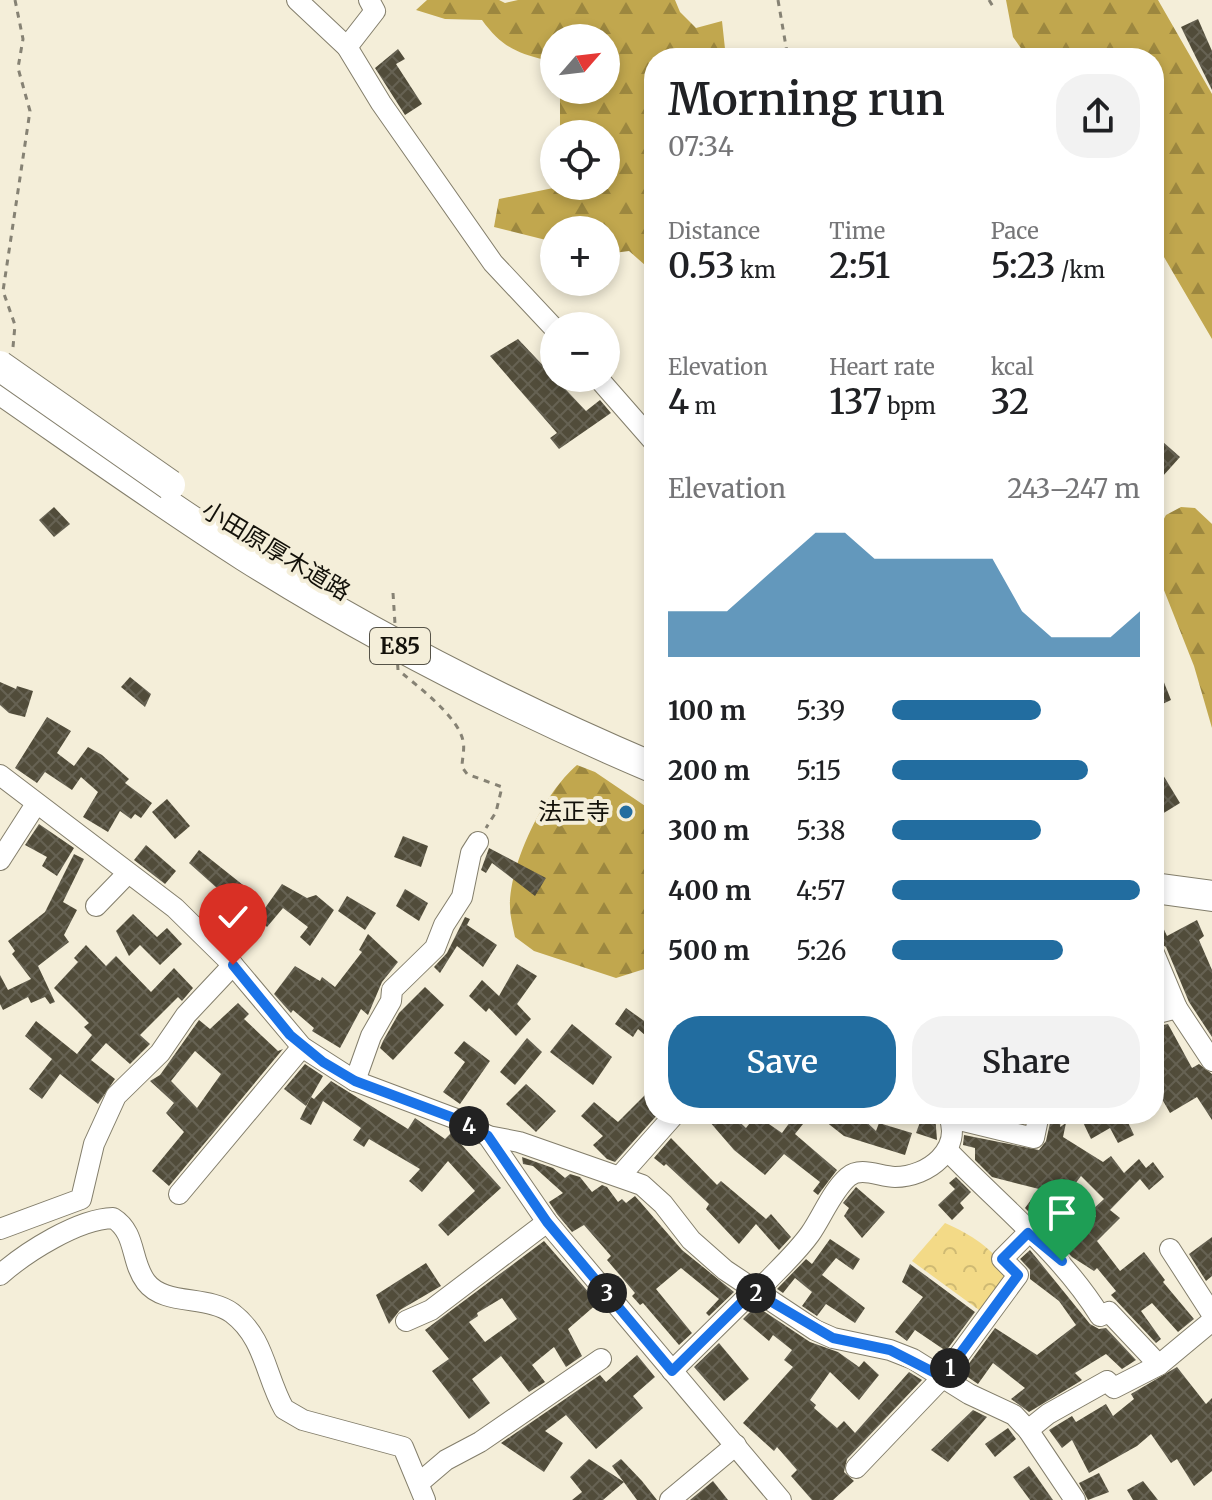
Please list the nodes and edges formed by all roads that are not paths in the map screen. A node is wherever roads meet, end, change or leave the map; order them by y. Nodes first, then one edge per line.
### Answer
1 (297, 0) edge
2 (369, 0) edge
3 (347, 47) junction
4 (540, 313) edge
5 (6, 363) edge
6 (0, 381) edge
7 (0, 389) edge
8 (610, 392) edge
9 (644, 431) edge
10 (165, 492) junction
11 (644, 744) edge
12 (644, 764) edge
13 (0, 775) edge
14 (36, 804) junction
15 (478, 842) road end
16 (0, 860) edge
17 (128, 873) junction
18 (1164, 889) edge
19 (1212, 896) edge
20 (96, 906) dead end
21 (1164, 908) edge
22 (1212, 914) edge
23 (233, 965) junction
24 (1164, 977) edge
25 (1177, 1008) junction
26 (1164, 1011) edge
27 (302, 1047) junction
28 (1212, 1061) edge
29 (355, 1081) junction
30 (666, 1124) edge
31 (949, 1124) edge
32 (980, 1124) edge
33 (1037, 1124) edge
34 (488, 1136) junction
35 (948, 1151) junction
36 (620, 1176) junction
37 (179, 1194) dead end
38 (547, 1222) junction
39 (0, 1229) edge
40 (1028, 1233) junction
41 (1170, 1249) dead end
42 (0, 1275) edge
43 (754, 1292) junction
44 (1212, 1314) edge
45 (406, 1321) dead end
46 (1212, 1321) edge
47 (601, 1359) dead end
48 (1159, 1365) junction
49 (672, 1371) junction
50 (943, 1377) junction
51 (1028, 1430) junction
52 (736, 1445) junction
53 (856, 1468) dead end
54 (422, 1491) edge
55 (670, 1500) edge
56 (781, 1500) edge
57 (1075, 1500) edge

1 - 3 street
2 - 3 street
3 - 4 street
5 - 6 street
5 - 10 highway, 小田原厚木道路 / E85, bridge
7 - 10 highway, 小田原厚木道路 / E85
8 - 9 street
10 - 11 highway, 小田原厚木道路 / E85
10 - 12 highway, 小田原厚木道路 / E85
13 - 14 street
14 - 16 street
14 - 17 street
15 - 29 street
17 - 20 street
17 - 23 street
18 - 19 highway
21 - 22 highway
23 - 27 street
23 - 39 street
24 - 25 street
25 - 26 street
25 - 28 street
27 - 29 street
27 - 37 street
29 - 34 street
30 - 36 street
31 - 35 street
32 - 33 street
34 - 36 street
34 - 38 street
35 - 40 street
35 - 43 street
36 - 43 street
38 - 45 street
38 - 49 street
40 - 48 street
40 - 50 street
41 - 44 street
42 - 54 street
43 - 49 street
43 - 50 street
46 - 48 street
47 - 54 street
48 - 51 street
49 - 52 street
50 - 51 street
50 - 53 street
51 - 57 street
52 - 55 street
52 - 56 street

